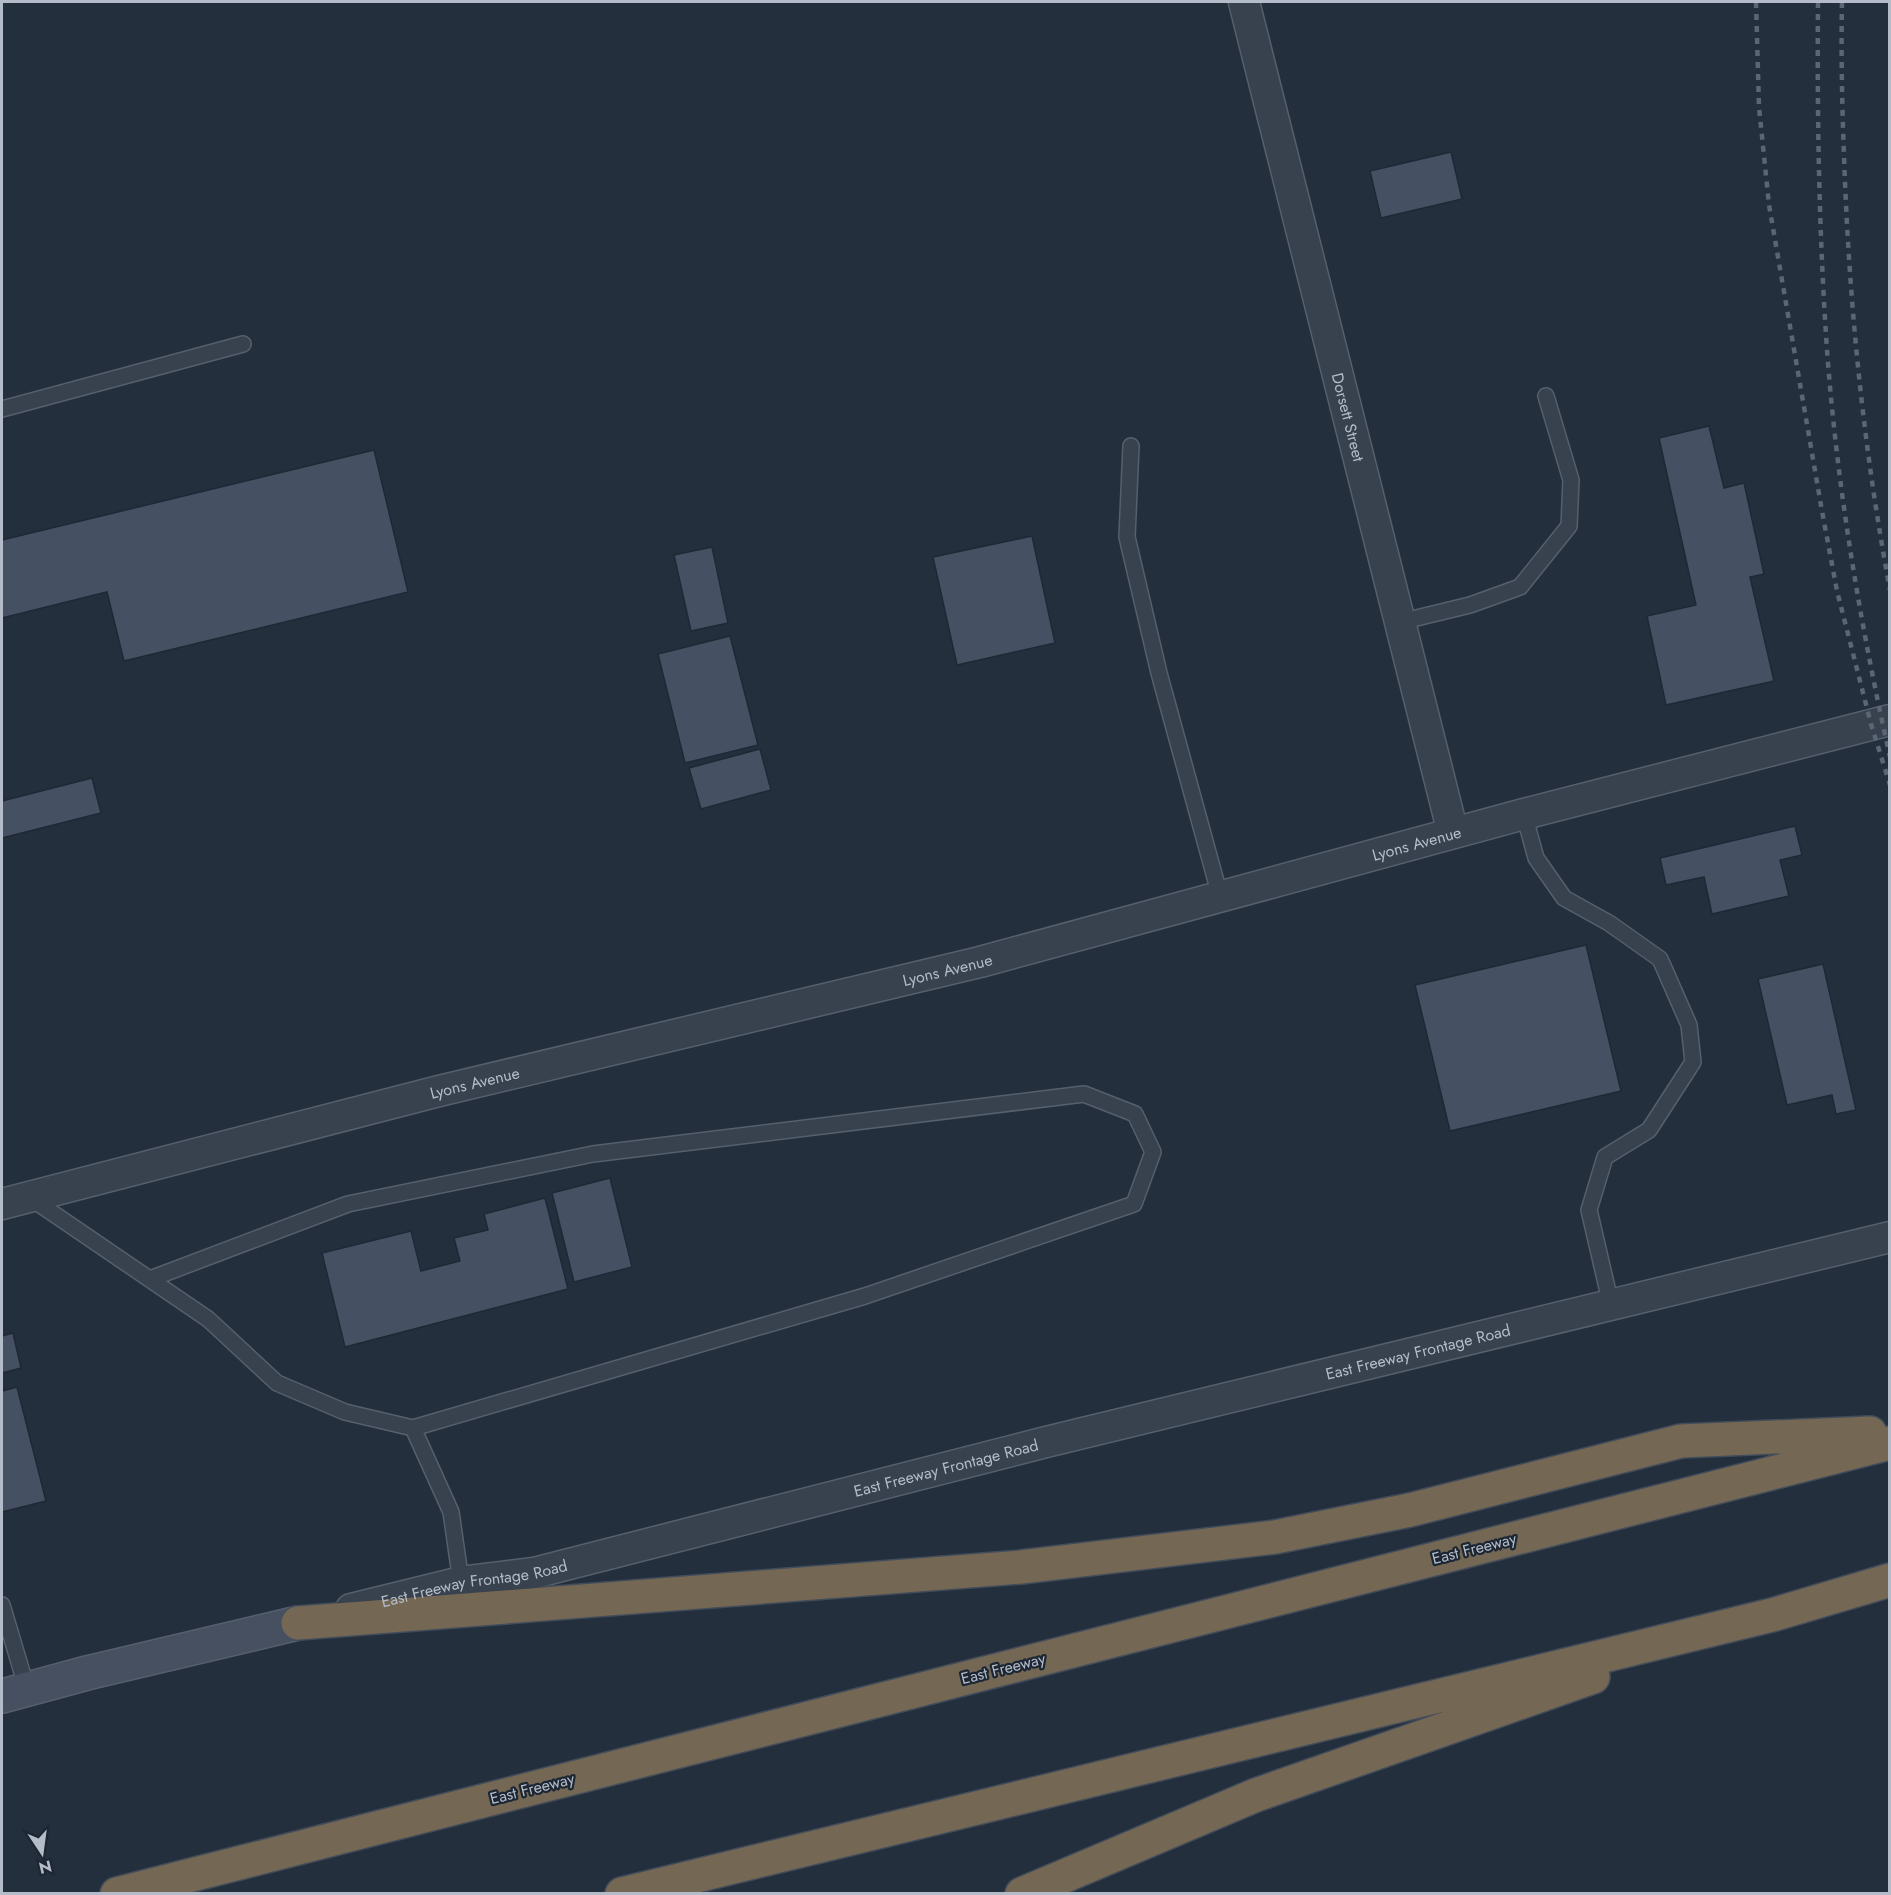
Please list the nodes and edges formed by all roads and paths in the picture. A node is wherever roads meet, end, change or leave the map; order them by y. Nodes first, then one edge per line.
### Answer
1 (1244, 2) edge
2 (243, 344) dead end
3 (1546, 396) dead end
4 (2, 409) edge
5 (1131, 446) dead end
6 (1400, 622) junction
7 (1890, 720) edge
8 (1524, 814) junction
9 (1453, 833) junction
10 (1220, 896) junction
11 (15, 1201) edge
12 (1890, 1237) edge
13 (150, 1280) junction
14 (1611, 1305) junction
15 (413, 1428) junction
16 (1890, 1432) edge
17 (1890, 1443) edge
18 (1890, 1580) edge
19 (461, 1582) junction
20 (2, 1605) edge
21 (1772, 1615) junction
22 (298, 1623) junction
23 (14, 1693) edge
24 (117, 1893) edge
25 (621, 1893) edge
26 (1023, 1893) edge

1 - 6 street, Dorsett Street
2 - 4 lane
3 - 6 lane
5 - 10 lane
6 - 9 street, Dorsett Street
7 - 8 street, Lyons Avenue
8 - 9 street, Lyons Avenue
8 - 14 lane
9 - 10 street, Lyons Avenue
10 - 11 street, Lyons Avenue
11 - 13 lane
12 - 14 street, East Freeway Frontage Road
13 - 15 lane
13 - 15 lane
14 - 19 street, East Freeway Frontage Road
15 - 19 lane
16 - 22 highway
17 - 24 highway, East Freeway
18 - 21 highway
19 - 22 street, East Freeway Frontage Road
20 - 23 lane
21 - 25 highway
21 - 26 highway
22 - 23 main road, East Freeway Frontage Road

